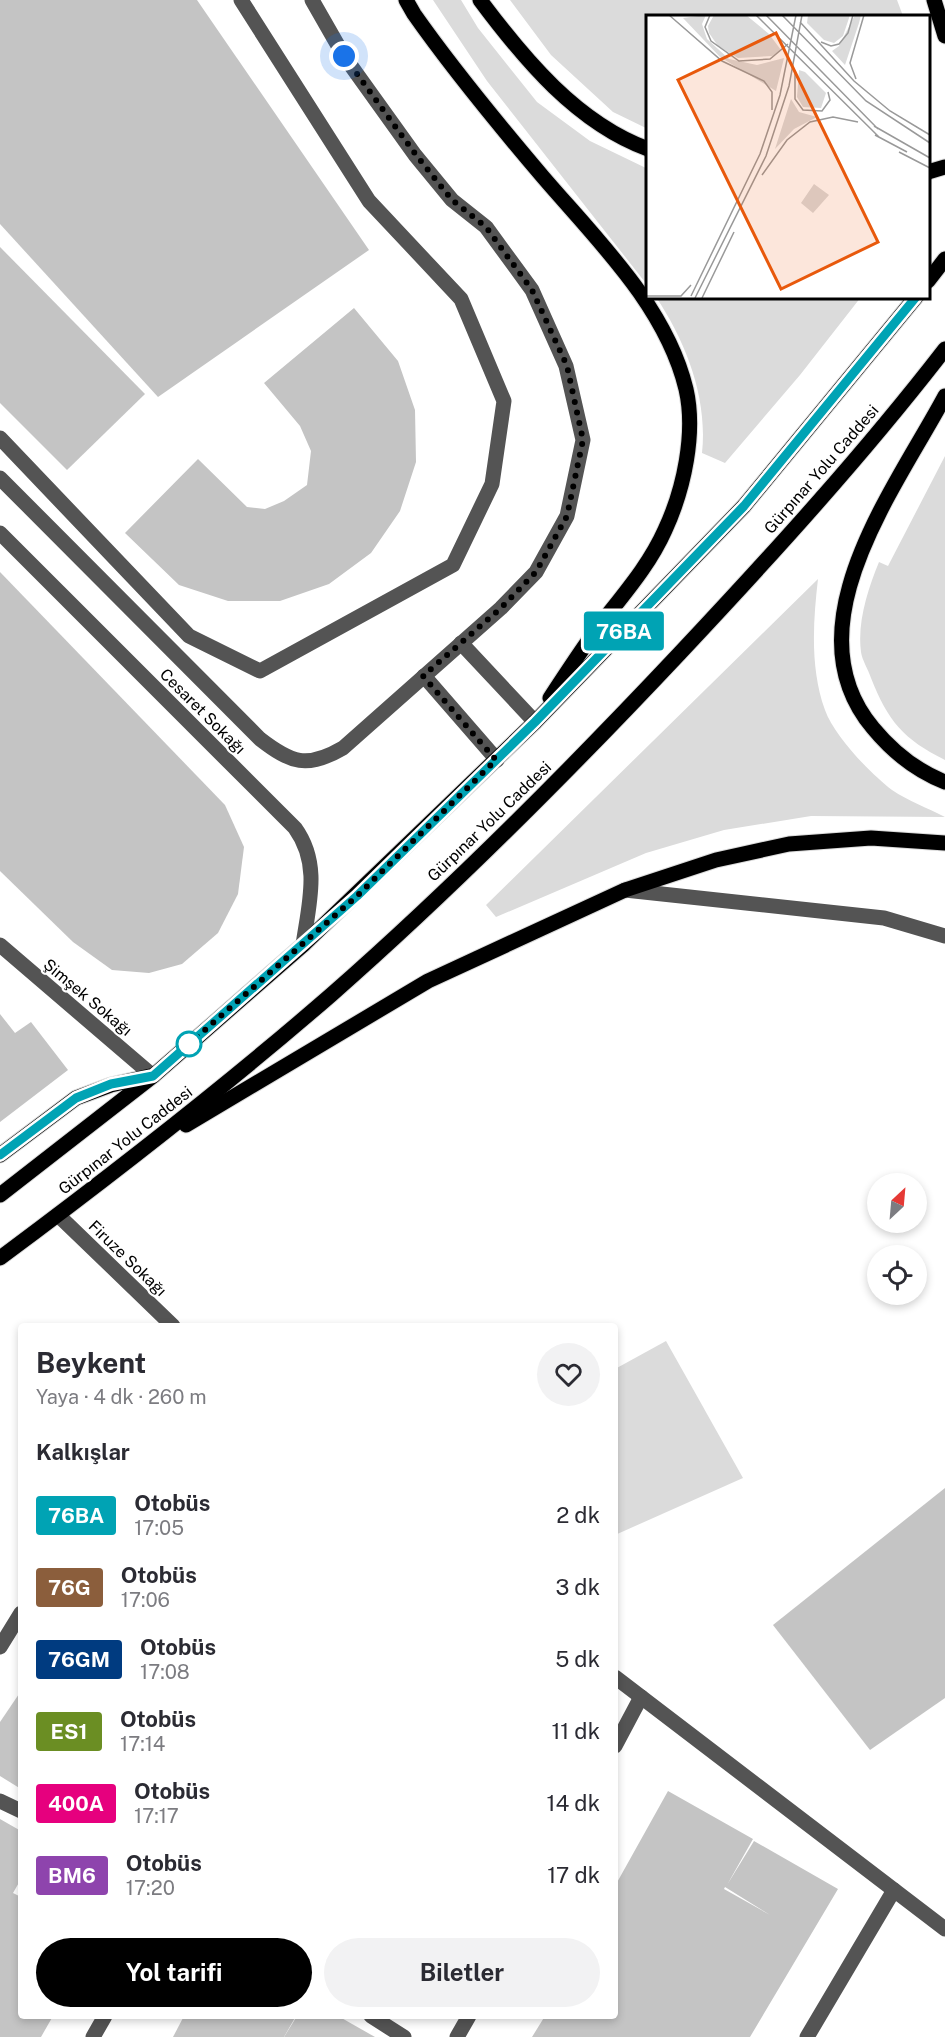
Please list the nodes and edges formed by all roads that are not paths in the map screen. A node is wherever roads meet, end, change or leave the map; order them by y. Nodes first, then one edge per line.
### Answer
1 (241, 0) edge
2 (312, 0) edge
3 (406, 0) edge
4 (480, 0) edge
5 (934, 0) edge
6 (945, 36) edge
7 (646, 148) edge
8 (945, 167) edge
9 (930, 171) edge
10 (945, 259) edge
11 (930, 278) edge
12 (915, 298) edge
13 (945, 349) edge
14 (945, 396) edge
15 (0, 438) edge
16 (0, 478) edge
17 (0, 533) edge
18 (461, 643) junction
19 (423, 676) junction
20 (535, 722) junction
21 (496, 760) junction
22 (945, 782) edge
23 (945, 843) edge
24 (625, 890) junction
25 (945, 936) edge
26 (0, 945) edge
27 (303, 945) junction
28 (153, 1076) junction
29 (145, 1149) junction
30 (0, 1155) edge
31 (0, 1195) edge
32 (58, 1215) junction
33 (0, 1258) edge
34 (170, 1323) edge
35 (18, 1618) edge
36 (0, 1647) edge
37 (618, 1679) edge
38 (641, 1697) junction
39 (618, 1740) edge
40 (0, 1801) edge
41 (18, 1810) edge
42 (894, 1890) junction
43 (945, 1929) edge
44 (103, 2019) edge
45 (376, 2019) edge
46 (467, 2019) edge
47 (93, 2037) edge
48 (404, 2037) edge
49 (458, 2037) edge
50 (807, 2037) edge

1 - 15 street
2 - 18 street
3 - 20 main road
4 - 7 main road
5 - 6 main road
8 - 9 main road
10 - 11 main road
12 - 20 main road, Gürpınar Yolu Caddesi
13 - 29 main road, Gürpınar Yolu Caddesi
14 - 22 main road
16 - 19 street
17 - 27 street, Cesaret Sokağı
18 - 19 street
18 - 20 street
19 - 21 street
20 - 21 main road, Gürpınar Yolu Caddesi
21 - 27 main road, Gürpınar Yolu Caddesi
23 - 24 main road
24 - 25 street
24 - 29 main road
26 - 28 street, Şimşek Sokağı
27 - 28 main road, Gürpınar Yolu Caddesi
28 - 30 main road
28 - 31 main road, Gürpınar Yolu Caddesi
29 - 32 main road, Gürpınar Yolu Caddesi
32 - 33 main road, Gürpınar Yolu Caddesi
32 - 34 street, Firuze Sokağı
35 - 36 street
37 - 38 street
38 - 39 street
38 - 42 street
40 - 41 street
42 - 43 street
42 - 50 street
44 - 47 street
45 - 48 street
46 - 49 street

